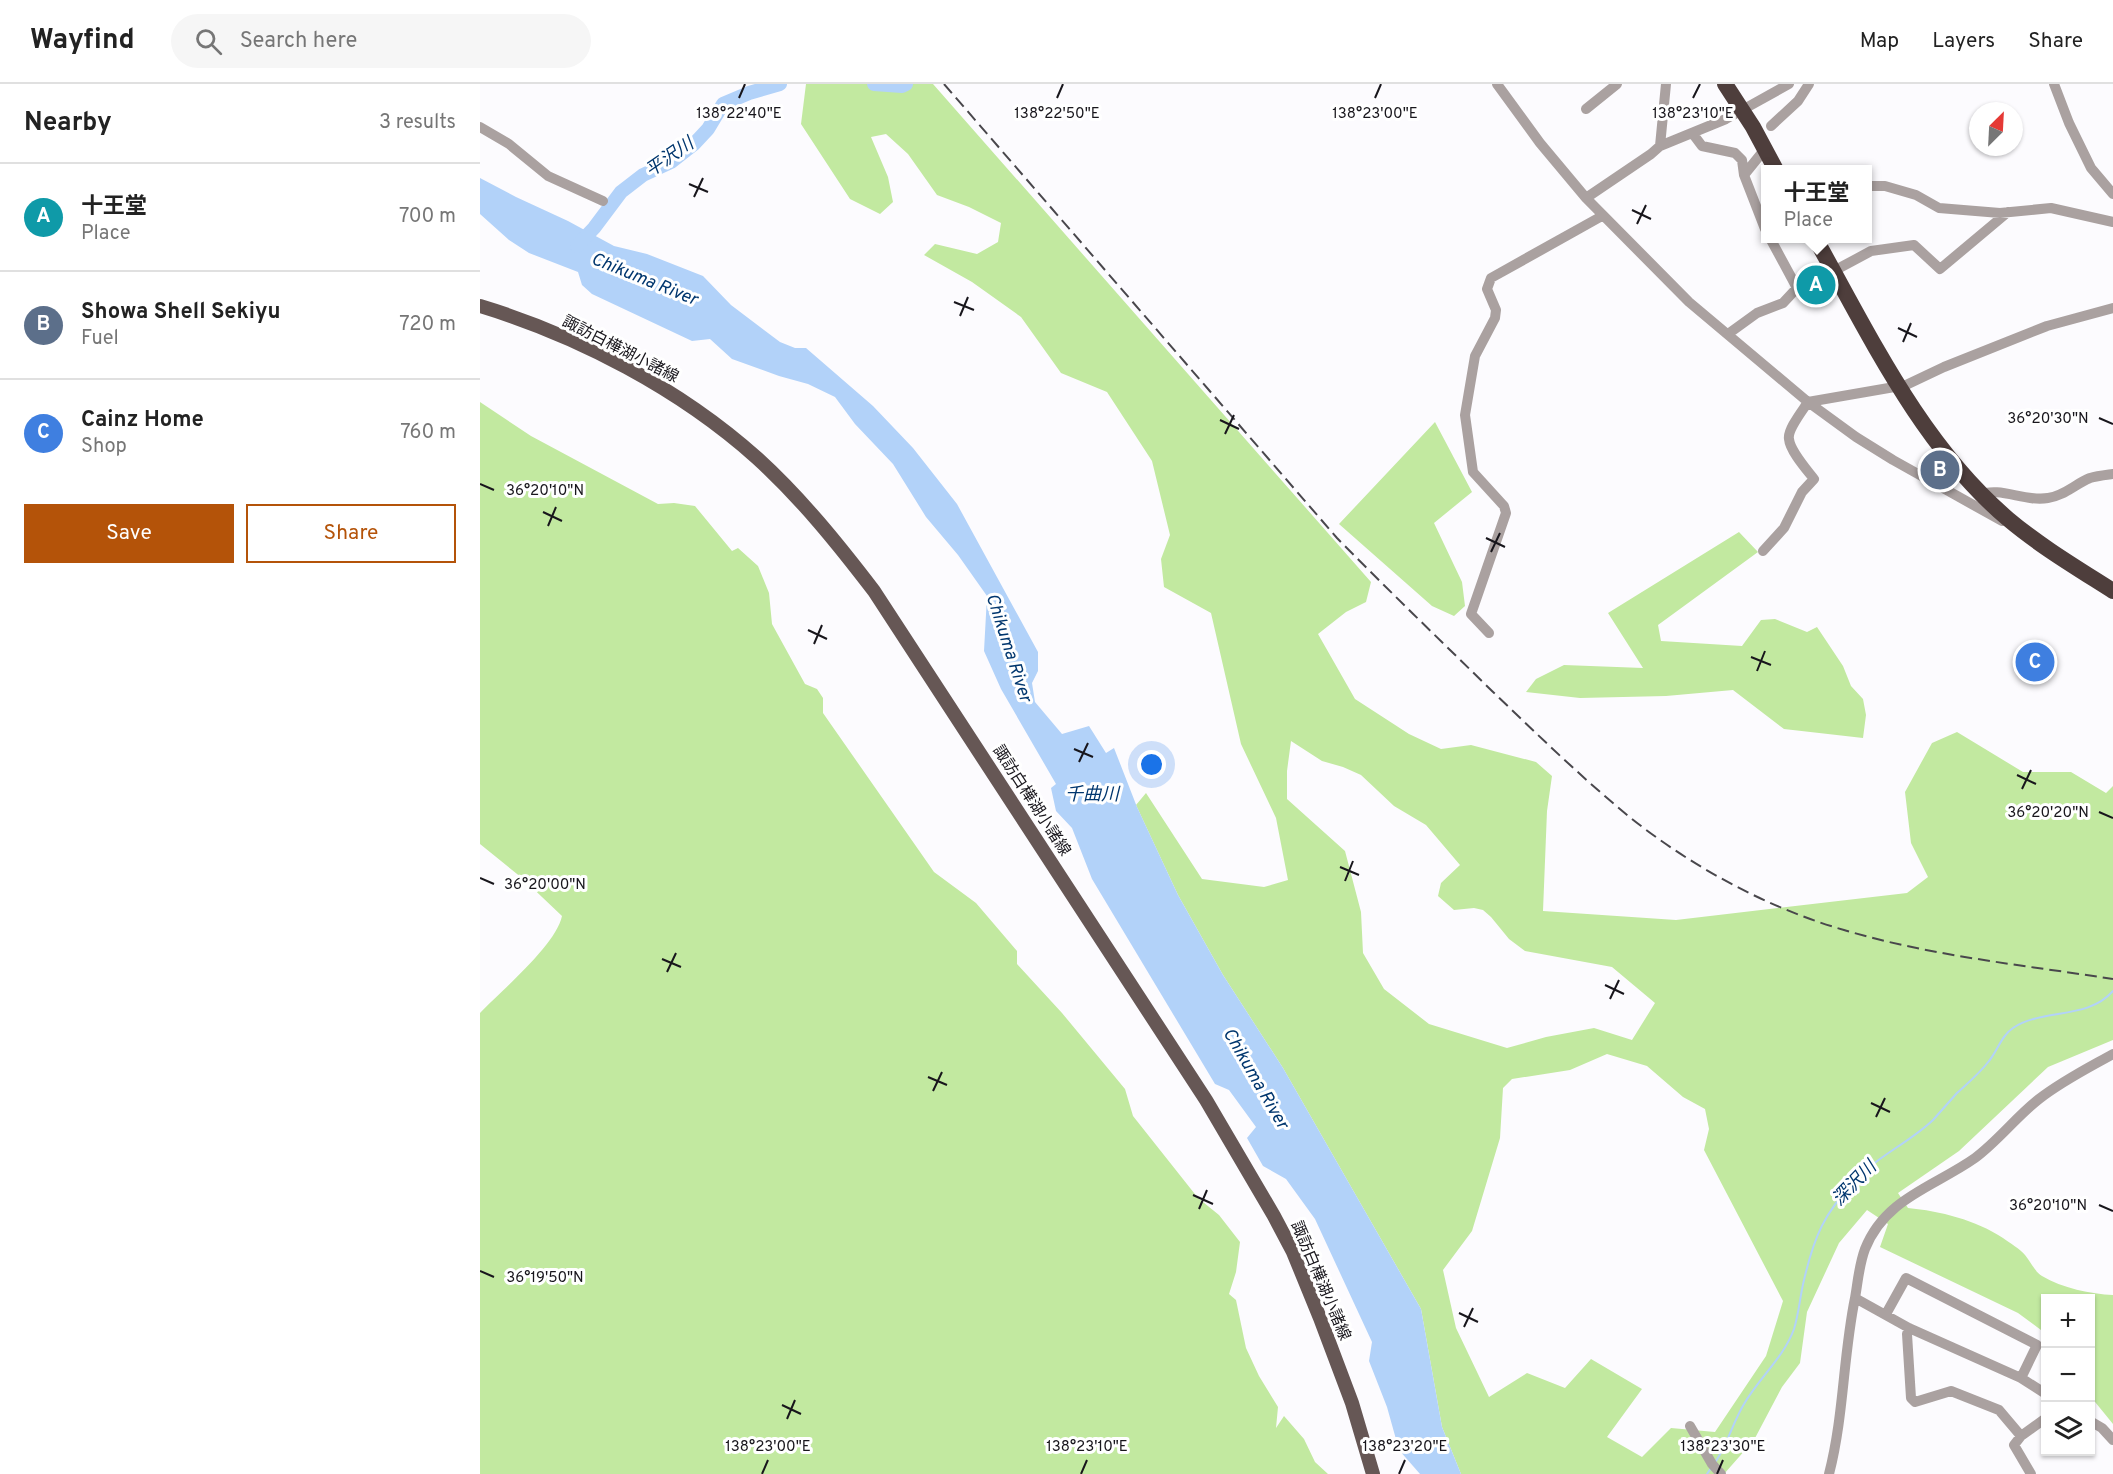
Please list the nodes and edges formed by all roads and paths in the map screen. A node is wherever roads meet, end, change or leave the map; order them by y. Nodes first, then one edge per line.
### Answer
1 (1497, 84) edge
2 (1617, 84) edge
3 (1666, 84) edge
4 (1725, 84) edge
5 (1789, 84) edge
6 (1809, 84) edge
7 (2054, 84) edge
8 (1586, 109) dead end
9 (1743, 111) junction
10 (1771, 126) dead end
11 (480, 127) edge
12 (1693, 134) junction
13 (1660, 146) junction
14 (1765, 149) junction
15 (1773, 165) edge
16 (1744, 175) junction
17 (1872, 186) edge
18 (2113, 194) edge
19 (1586, 198) junction
20 (603, 201) dead end
21 (2008, 212) junction
22 (1602, 216) junction
23 (1761, 222) edge
24 (2113, 222) edge
25 (1773, 243) edge
26 (1818, 243) edge
27 (1834, 271) junction
28 (1797, 288) junction
29 (480, 306) edge
30 (2113, 308) edge
31 (1728, 334) junction
32 (1900, 387) junction
33 (1808, 402) junction
34 (2113, 474) edge
35 (1982, 494) junction
36 (1964, 500) junction
37 (2013, 523) junction
38 (1763, 551) dead end
39 (2113, 591) edge
40 (1489, 633) dead end
41 (2113, 1054) edge
42 (1855, 1298) junction
43 (1886, 1314) junction
44 (1909, 1328) junction
45 (2021, 1378) junction
46 (2041, 1391) edge
47 (2041, 1422) edge
48 (2095, 1424) edge
49 (1690, 1426) dead end
50 (2021, 1436) junction
51 (2113, 1440) edge
52 (1373, 1474) edge
53 (1721, 1474) edge
54 (1829, 1474) edge
55 (2031, 1474) edge

1 - 19 street
2 - 8 street
3 - 13 street
4 - 9 highway
5 - 9 street
6 - 10 street
7 - 18 street
9 - 12 street
9 - 14 highway
11 - 20 street
12 - 13 street
12 - 16 street
13 - 19 street
14 - 15 highway
14 - 16 street
16 - 23 street
17 - 21 street
19 - 22 street
21 - 24 street
21 - 27 street
22 - 31 street
22 - 40 street
25 - 28 street
26 - 27 highway
27 - 28 street
27 - 32 highway
28 - 31 street
29 - 52 main road, 諏訪白樺湖小諸線
30 - 32 street
31 - 33 street
32 - 33 street
32 - 35 highway
33 - 36 street
33 - 38 street
34 - 35 street
35 - 36 street
35 - 37 highway
36 - 37 street
37 - 39 highway
41 - 42 street
42 - 43 street
42 - 54 street
43 - 44 street
43 - 45 street
44 - 45 street
44 - 50 street
45 - 46 street
47 - 50 street
48 - 51 street
49 - 53 street
50 - 55 street

